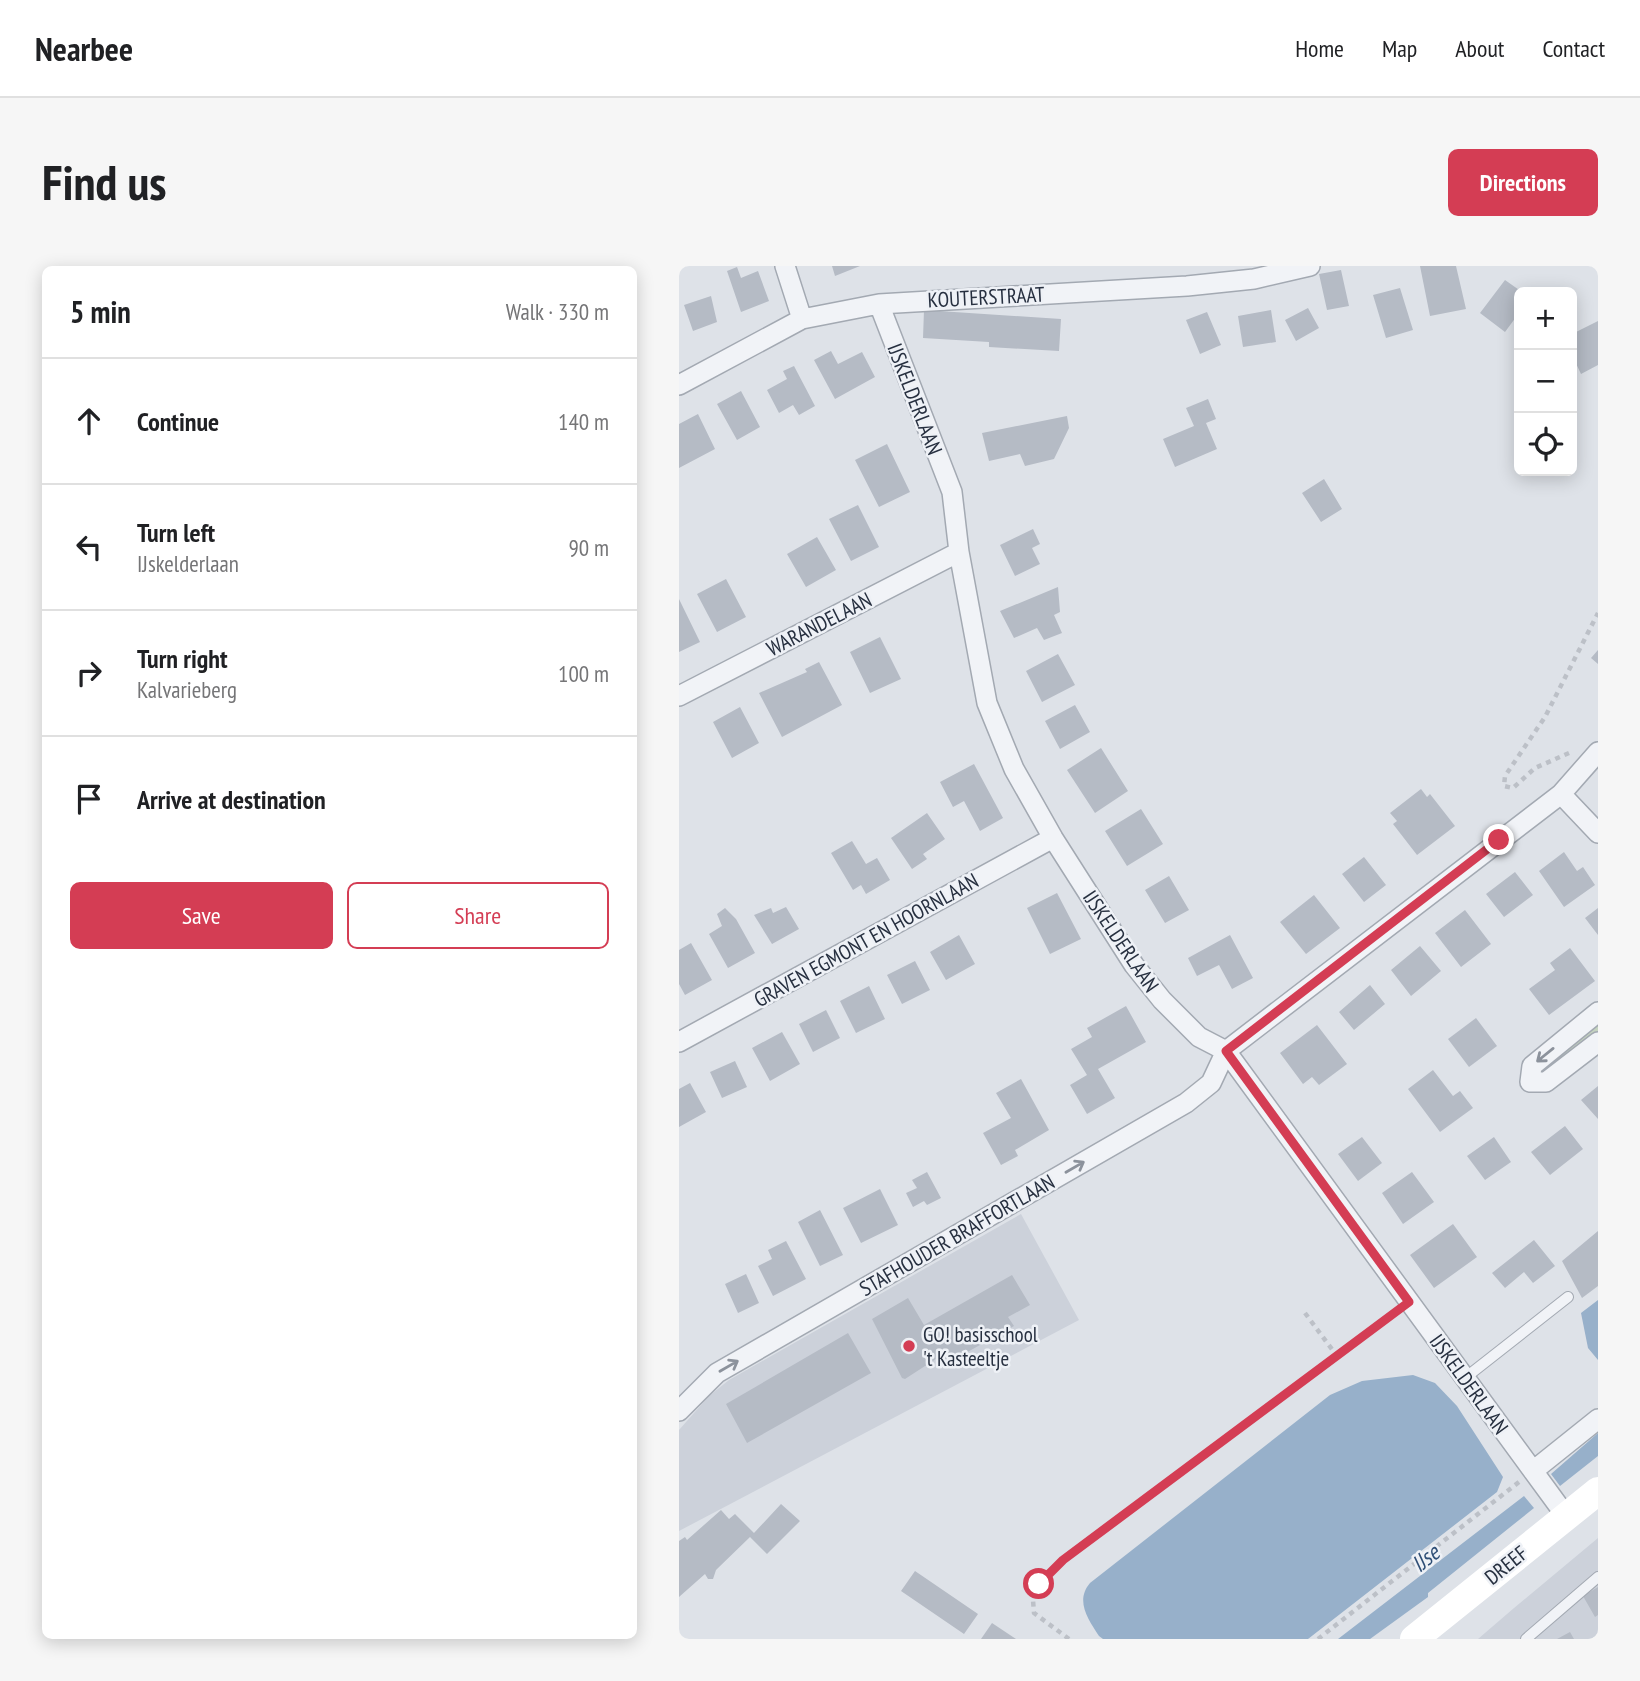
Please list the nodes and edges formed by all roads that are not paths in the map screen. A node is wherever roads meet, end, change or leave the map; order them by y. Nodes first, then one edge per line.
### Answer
1 (785, 266) edge
2 (1310, 266) edge
3 (879, 304) junction
4 (802, 319) junction
5 (679, 385) edge
6 (959, 552) junction
7 (679, 696) edge
8 (1594, 757) edge
9 (1561, 794) junction
10 (1598, 833) edge
11 (1053, 838) junction
12 (1598, 1012) edge
13 (679, 1042) edge
14 (1598, 1042) edge
15 (1226, 1051) junction
16 (1568, 1297) dead end
17 (1465, 1378) junction
18 (679, 1411) edge
19 (1598, 1419) edge
20 (1598, 1491) edge
21 (1548, 1492) junction
22 (1598, 1577) edge
23 (1414, 1639) edge
24 (1526, 1639) edge

1 - 4 street
2 - 3 street, KOUTERSTRAAT
3 - 4 street, KOUTERSTRAAT
3 - 6 street, IJSKELDERLAAN
4 - 5 street, KOUTERSTRAAT
6 - 7 street, WARANDELAAN
6 - 11 street, IJSKELDERLAAN
8 - 9 street
9 - 10 street
9 - 15 street
11 - 13 street, GRAVEN EGMONT EN HOORNLAAN
11 - 15 street, IJSKELDERLAAN
12 -> 14 street
15 - 17 street, IJSKELDERLAAN
18 -> 15 street, STAFHOUDER BRAFFORTLAAN
16 - 17 lane
17 - 21 street, IJSKELDERLAAN
19 - 21 street, DREEF
20 - 21 main road, DREEF
21 - 23 main road, DREEF
22 - 24 lane

